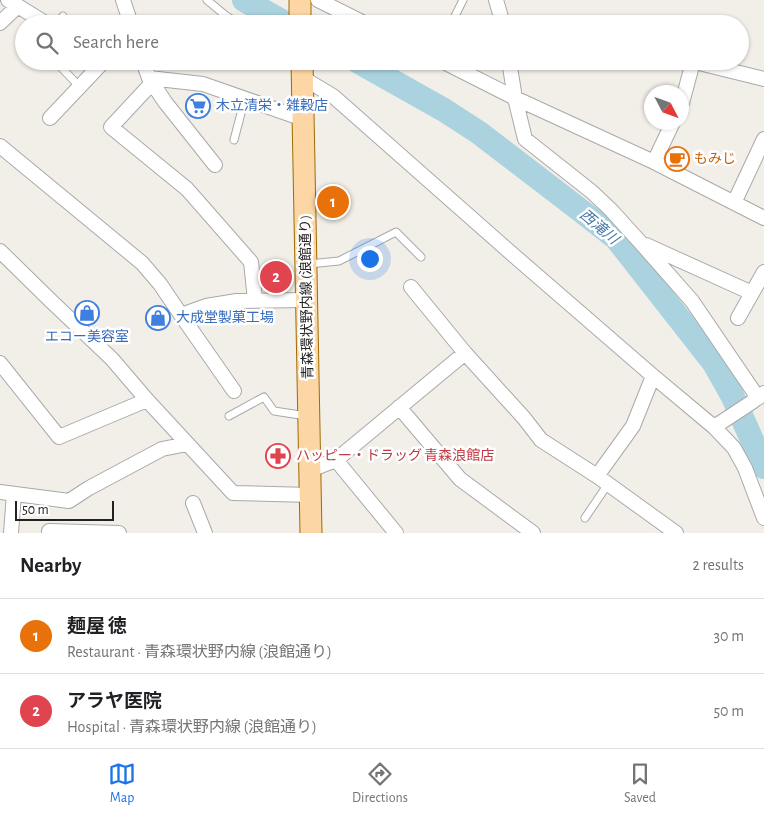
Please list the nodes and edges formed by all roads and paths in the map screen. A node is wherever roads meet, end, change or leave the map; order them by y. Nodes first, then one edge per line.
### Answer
1 (123, 0) edge
2 (207, 0) edge
3 (318, 0) edge
4 (463, 0) edge
5 (496, 0) edge
6 (13, 3) edge
7 (32, 15) edge
8 (128, 15) edge
9 (225, 15) edge
10 (348, 15) edge
11 (456, 15) edge
12 (500, 15) edge
13 (0, 23) edge
14 (64, 70) edge
15 (96, 70) edge
16 (146, 70) edge
17 (302, 70) edge
18 (460, 70) edge
19 (511, 70) edge
20 (690, 70) edge
21 (726, 70) edge
22 (764, 80) edge
23 (150, 81) junction
24 (686, 85) edge
25 (80, 87) junction
26 (245, 98) junction
27 (516, 98) junction
28 (50, 118) dead end
29 (303, 118) junction
30 (668, 130) edge
31 (764, 139) edge
32 (234, 140) dead end
33 (0, 146) edge
34 (654, 162) junction
35 (214, 165) dead end
36 (734, 203) junction
37 (764, 218) edge
38 (640, 242) junction
39 (0, 251) edge
40 (421, 257) dead end
41 (306, 265) junction
42 (764, 272) edge
43 (411, 287) dead end
44 (752, 293) junction
45 (255, 300) junction
46 (306, 300) junction
47 (181, 315) junction
48 (738, 318) dead end
49 (465, 353) junction
50 (0, 363) edge
51 (653, 376) junction
52 (234, 391) dead end
53 (758, 398) edge
54 (147, 400) junction
55 (399, 407) junction
56 (229, 416) dead end
57 (309, 416) junction
58 (714, 427) junction
59 (187, 444) junction
60 (336, 460) junction
61 (310, 470) junction
62 (603, 480) junction
63 (7, 493) edge
64 (311, 495) junction
65 (193, 503) dead end
66 (586, 518) dead end
67 (764, 518) edge
68 (660, 528) edge
69 (49, 531) dead end
70 (11, 533) edge
71 (119, 533) edge
72 (205, 533) edge
73 (311, 533) edge
74 (396, 533) edge
75 (533, 533) edge
76 (676, 533) edge

1 - 8 street
2 - 9 lane
3 - 10 street
4 - 11 lane
5 - 12 street
6 - 7 street
6 - 13 street
14 - 25 lane
15 - 25 street
16 - 23 street
17 - 29 main road, 青森環状野内線 (浪館通り)
17 - 51 street
18 - 27 street
19 - 27 street
20 - 24 street
21 - 22 street
23 - 26 street
23 - 35 street
23 - 45 street
25 - 28 street
26 - 29 street
26 - 32 lane
27 - 34 street
27 - 38 street
29 - 41 main road, 青森環状野内線 (浪館通り)
30 - 34 street
31 - 36 street
33 - 47 street
34 - 36 street
36 - 37 street
38 - 44 street
38 - 53 street
39 - 54 street
40 - 41 lane
41 - 46 main road, 青森環状野内線 (浪館通り)
42 - 44 street
43 - 49 street
44 - 48 street
45 - 46 street
45 - 47 street
46 - 57 main road, 青森環状野内線 (浪館通り)
47 - 52 street
49 - 55 street
49 - 62 street
50 - 54 street
51 - 58 street
51 - 62 street
53 - 58 street
54 - 59 street
55 - 60 street
55 - 75 street
56 - 57 lane
57 - 61 main road, 青森環状野内線 (浪館通り)
58 - 67 street
59 - 63 street
59 - 64 street
60 - 61 street
60 - 74 street
61 - 64 main road, 青森環状野内線 (浪館通り)
62 - 66 lane
62 - 68 street
63 - 70 street
64 - 73 main road, 青森環状野内線 (浪館通り)
65 - 72 street
68 - 76 street
69 - 71 street

